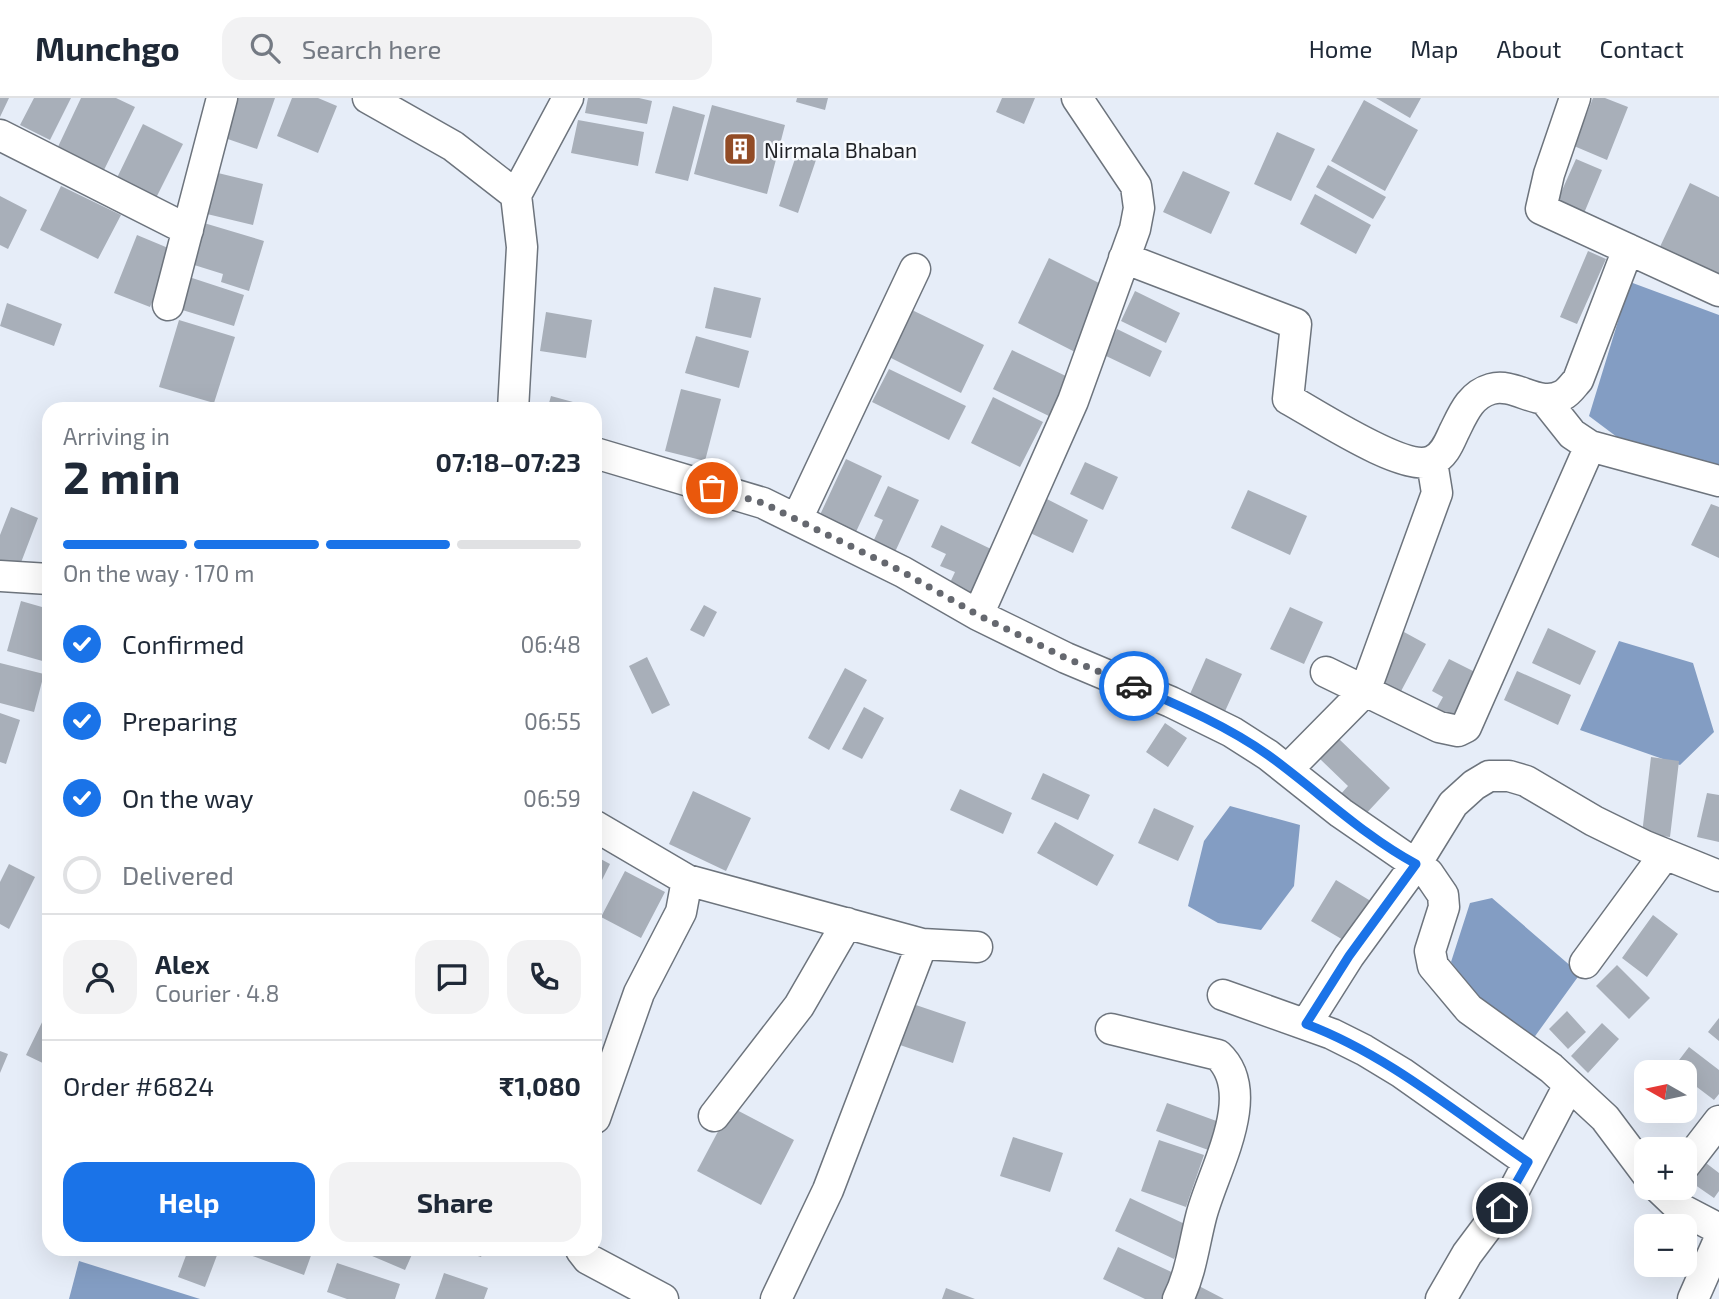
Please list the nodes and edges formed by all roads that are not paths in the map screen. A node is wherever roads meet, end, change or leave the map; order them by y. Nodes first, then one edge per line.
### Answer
1 (222, 98) edge
2 (368, 98) edge
3 (568, 98) edge
4 (1077, 98) edge
5 (1575, 98) edge
6 (0, 135) edge
7 (516, 195) junction
8 (188, 230) junction
9 (1628, 249) junction
10 (1124, 258) junction
11 (915, 269) dead end
12 (1719, 291) edge
13 (168, 305) dead end
14 (1545, 400) junction
15 (513, 402) edge
16 (1590, 446) junction
17 (602, 455) edge
18 (1432, 462) junction
19 (1719, 481) edge
20 (797, 519) junction
21 (0, 576) edge
22 (42, 579) edge
23 (978, 615) junction
24 (1326, 671) dead end
25 (1365, 691) junction
26 (1287, 770) junction
27 (602, 830) edge
28 (1665, 854) junction
29 (1416, 864) junction
30 (1719, 876) edge
31 (687, 880) junction
32 (847, 923) junction
33 (922, 944) junction
34 (977, 947) dead end
35 (1585, 963) dead end
36 (1223, 995) dead end
37 (1306, 1024) junction
38 (1111, 1029) dead end
39 (1569, 1084) junction
40 (602, 1098) edge
41 (714, 1116) dead end
42 (1719, 1121) edge
43 (1697, 1149) edge
44 (1634, 1155) edge
45 (1528, 1162) junction
46 (1672, 1200) edge
47 (1719, 1229) edge
48 (1719, 1240) edge
49 (586, 1256) edge
50 (663, 1299) edge
51 (776, 1299) edge
52 (1178, 1299) edge
53 (1441, 1299) edge
54 (1693, 1299) edge

1 - 8 street
2 - 7 street
3 - 7 street
4 - 10 street
5 - 9 street
6 - 8 street
7 - 15 street
8 - 13 street
9 - 12 street
9 - 14 street
10 - 18 street
10 - 23 street
11 - 20 street
14 - 16 street
14 - 18 street
16 - 19 street
16 - 25 street
17 - 20 street
18 - 25 street
20 - 23 street
21 - 22 street
23 - 26 street
24 - 25 street
25 - 26 street
26 - 29 street
27 - 31 street
28 - 29 street
28 - 30 street
28 - 35 street
29 - 37 street
29 - 39 street
31 - 32 street
31 - 40 street
32 - 33 street
32 - 41 street
33 - 34 street
33 - 51 street
36 - 37 street
37 - 45 street
38 - 52 street
39 - 44 street
39 - 45 street
42 - 43 street
45 - 53 street
46 - 47 street
48 - 54 street
49 - 50 street

